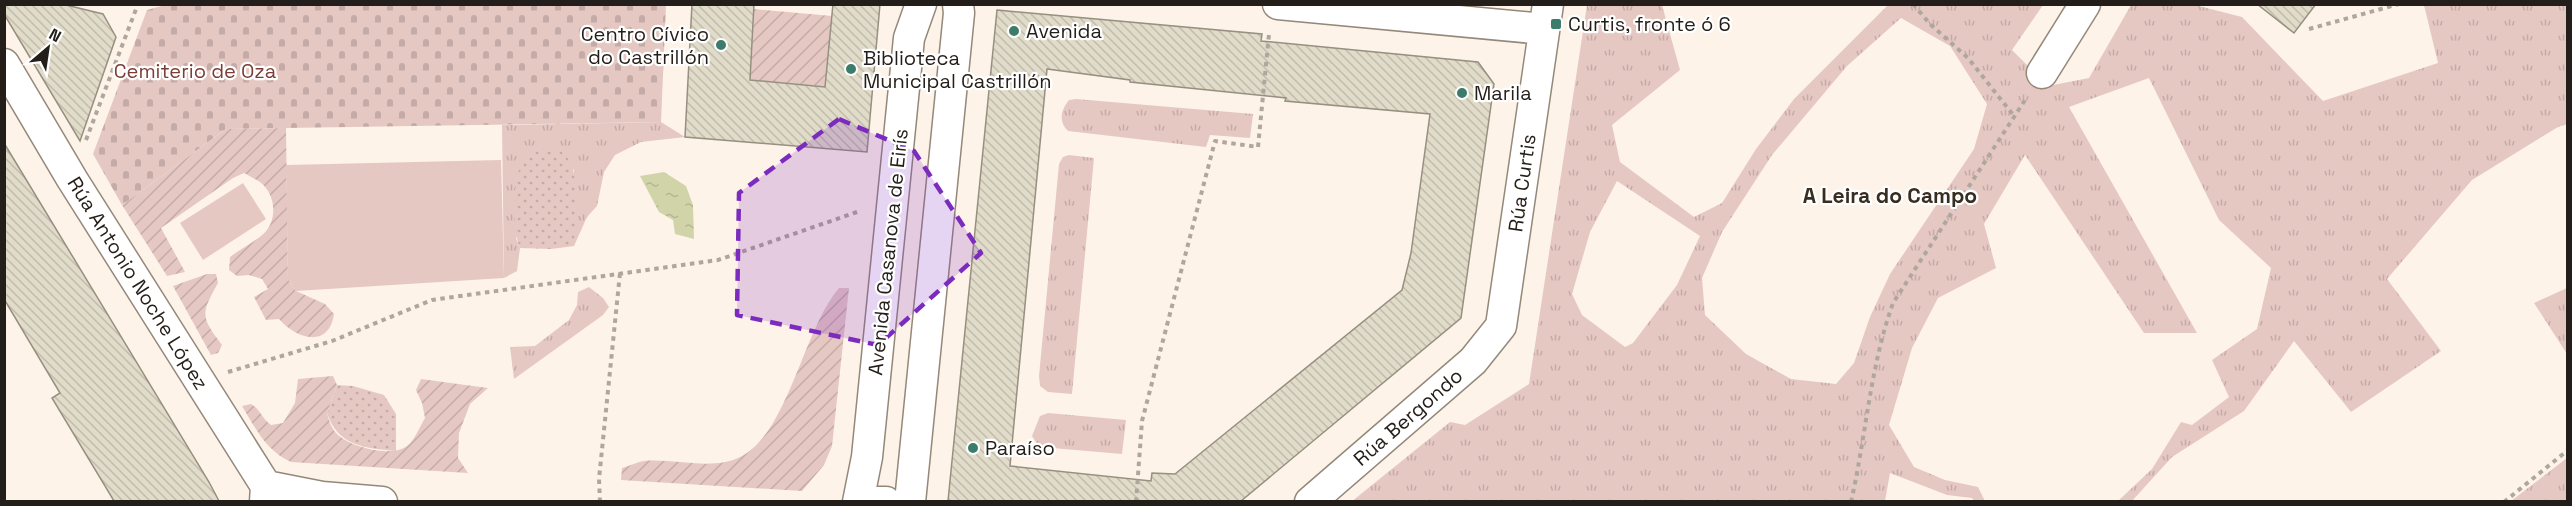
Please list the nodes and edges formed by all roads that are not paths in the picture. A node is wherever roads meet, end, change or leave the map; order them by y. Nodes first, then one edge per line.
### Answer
1 (921, 4) edge
2 (958, 4) edge
3 (2085, 4) edge
4 (1274, 16) edge
5 (1546, 17) edge
6 (4, 64) edge
7 (2042, 73) road end
8 (1501, 326) joint
9 (265, 494) edge
10 (382, 501) edge
11 (858, 501) edge
12 (870, 501) edge
13 (886, 501) edge
14 (910, 501) edge
15 (1310, 501) edge

1 - 11 street, Avenida Casanova de Eirís
2 - 14 street
3 - 7 street
4 - 5 street
5 - 8 street, Rúa Curtis
6 - 9 street, Rúa Antonio Noche López
8 - 15 street, Rúa Bergondo
9 - 10 street
12 - 13 street

